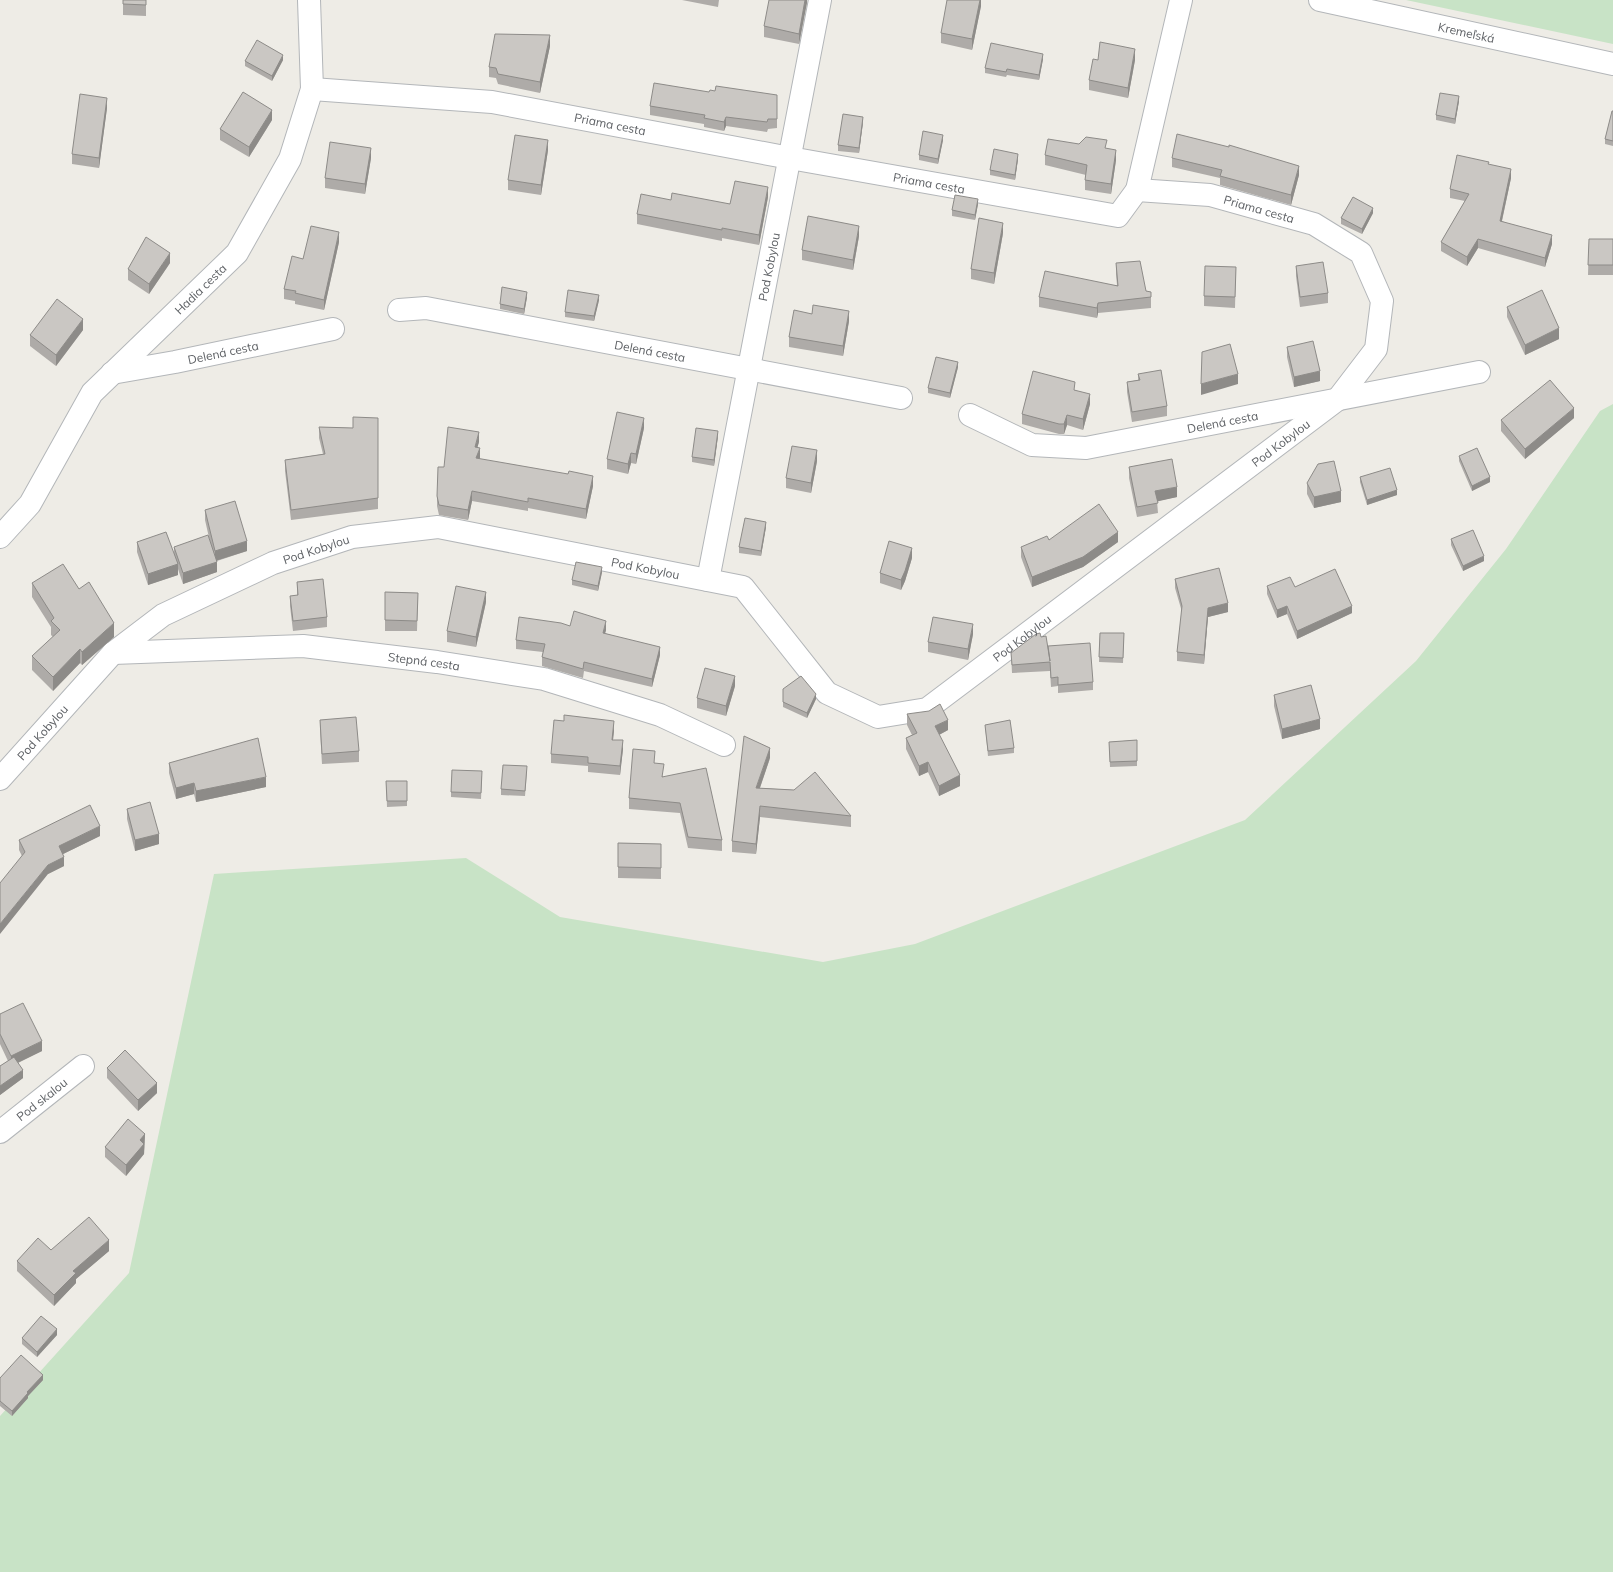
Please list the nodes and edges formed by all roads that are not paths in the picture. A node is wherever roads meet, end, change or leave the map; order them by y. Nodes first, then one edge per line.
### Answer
1 (309, 0) edge
2 (820, 0) edge
3 (1181, 0) edge
4 (1320, 0) edge
5 (1613, 64) edge
6 (312, 89) junction
7 (790, 158) junction
8 (1137, 190) junction
9 (399, 310) dead end
10 (333, 329) dead end
11 (750, 369) junction
12 (1479, 372) dead end
13 (112, 373) junction
14 (901, 398) dead end
15 (1338, 400) junction
16 (970, 415) dead end
17 (0, 537) edge
18 (708, 580) junction
19 (113, 653) junction
20 (724, 745) dead end
21 (0, 779) edge
22 (83, 1066) dead end
23 (0, 1132) edge

1 - 6 street, Hadia cesta
2 - 7 street, Pod Kobylou
3 - 8 street
4 - 5 street, Kremeľská
6 - 7 street, Priama cesta
6 - 13 street, Hadia cesta
7 - 8 street, Priama cesta
7 - 11 street, Pod Kobylou
8 - 15 street, Priama cesta
9 - 11 street, Delená cesta
10 - 13 street, Delená cesta
11 - 14 street, Delená cesta
11 - 18 street, Pod Kobylou
12 - 15 street, Delená cesta
13 - 17 street, Hadia cesta
15 - 16 street, Delená cesta
15 - 18 street, Pod Kobylou
18 - 19 street, Pod Kobylou
19 - 20 street, Stepná cesta
19 - 21 street, Pod Kobylou
22 - 23 street, Pod skalou

